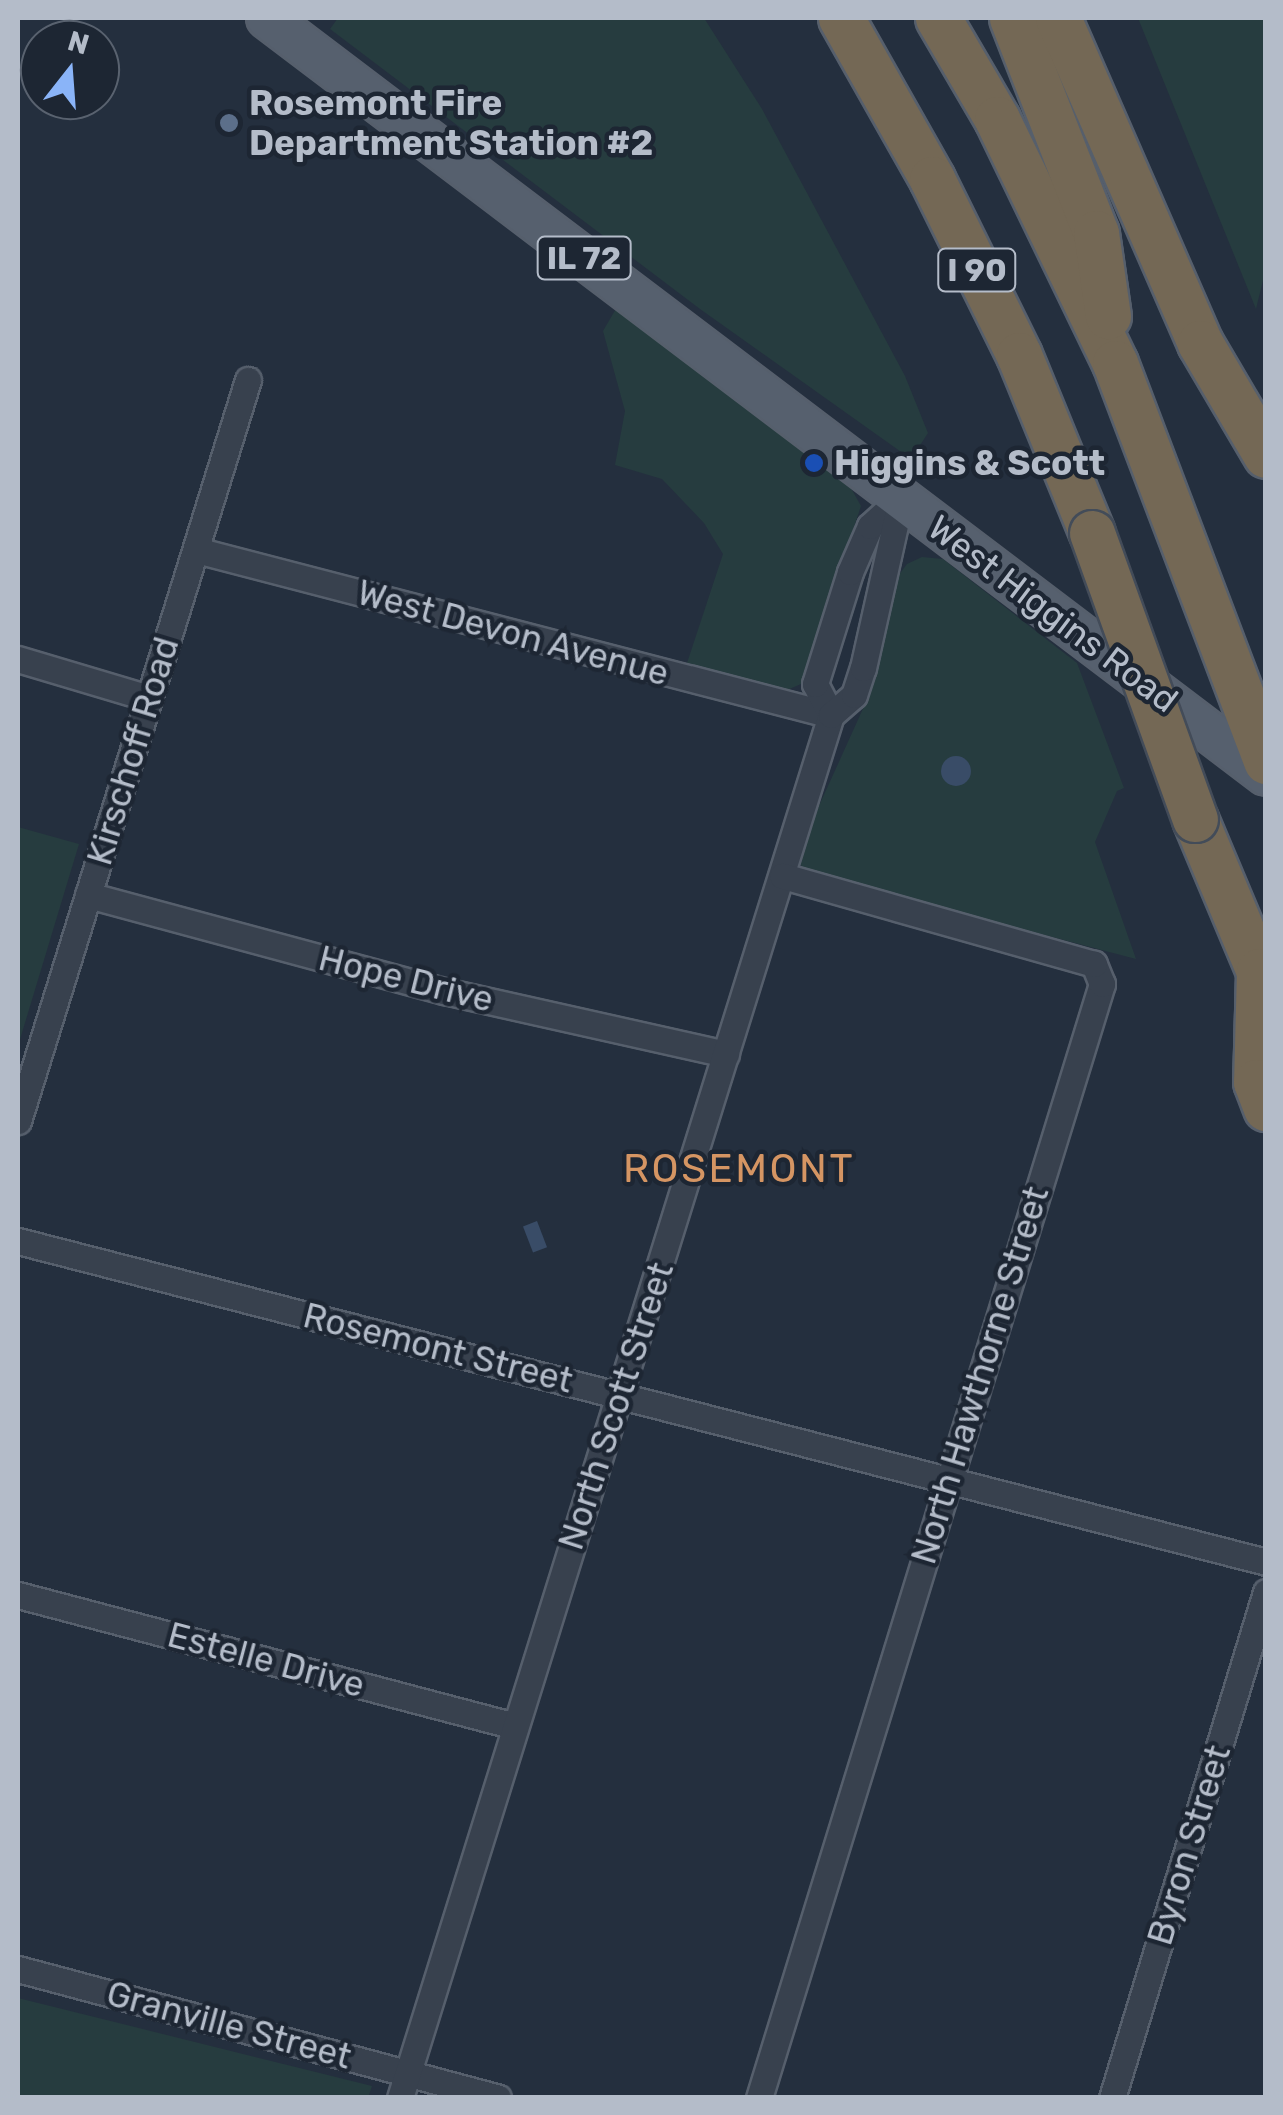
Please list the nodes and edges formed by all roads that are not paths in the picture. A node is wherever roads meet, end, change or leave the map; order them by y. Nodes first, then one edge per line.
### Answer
1 (267, 18) edge
2 (841, 18) edge
3 (938, 18) edge
4 (1012, 18) edge
5 (1058, 18) edge
6 (1115, 363) junction
7 (248, 380) dead end
8 (1266, 455) edge
9 (901, 498) junction
10 (196, 550) junction
11 (18, 659) edge
12 (149, 698) junction
13 (831, 715) junction
14 (1266, 761) edge
15 (1266, 775) edge
16 (782, 876) junction
17 (88, 895) junction
18 (1262, 980) edge
19 (726, 1054) junction
20 (1266, 1108) edge
21 (18, 1121) edge
22 (18, 1241) edge
23 (621, 1395) junction
24 (948, 1479) junction
25 (1266, 1562) edge
26 (1266, 1592) edge
27 (18, 1595) edge
28 (515, 1726) junction
29 (18, 1969) edge
30 (404, 2085) edge
31 (498, 2098) edge
32 (759, 2098) edge
33 (1112, 2098) edge

1 - 9 main road, West Higgins Road / IL 72
2 - 18 highway, I 90, bridge
3 - 6 highway, I 90
4 - 6 highway, I 90
5 - 8 highway
6 - 14 highway, I 90
7 - 10 street, Kirschoff Road
9 - 13 street, North Scott Street
9 - 13 street
9 - 15 main road, West Higgins Road / IL 72
10 - 12 street, Kirschoff Road
10 - 13 street, West Devon Avenue
11 - 12 street
12 - 17 street, Kirschoff Road
13 - 16 street, North Scott Street
16 - 19 street, North Scott Street
16 - 24 street, North Hawthorne Street
17 - 19 street, Hope Drive
17 - 21 street, Kirschoff Road
18 - 20 highway
19 - 23 street, North Scott Street
22 - 23 street, Rosemont Street
23 - 24 street, Rosemont Street
23 - 28 street, North Scott Street
24 - 25 street, Rosemont Street
24 - 32 street, North Hawthorne Street
26 - 33 street, Byron Street
27 - 28 street, Estelle Drive
28 - 30 street, North Scott Street
29 - 30 street, Granville Street
30 - 31 street, Granville Street

